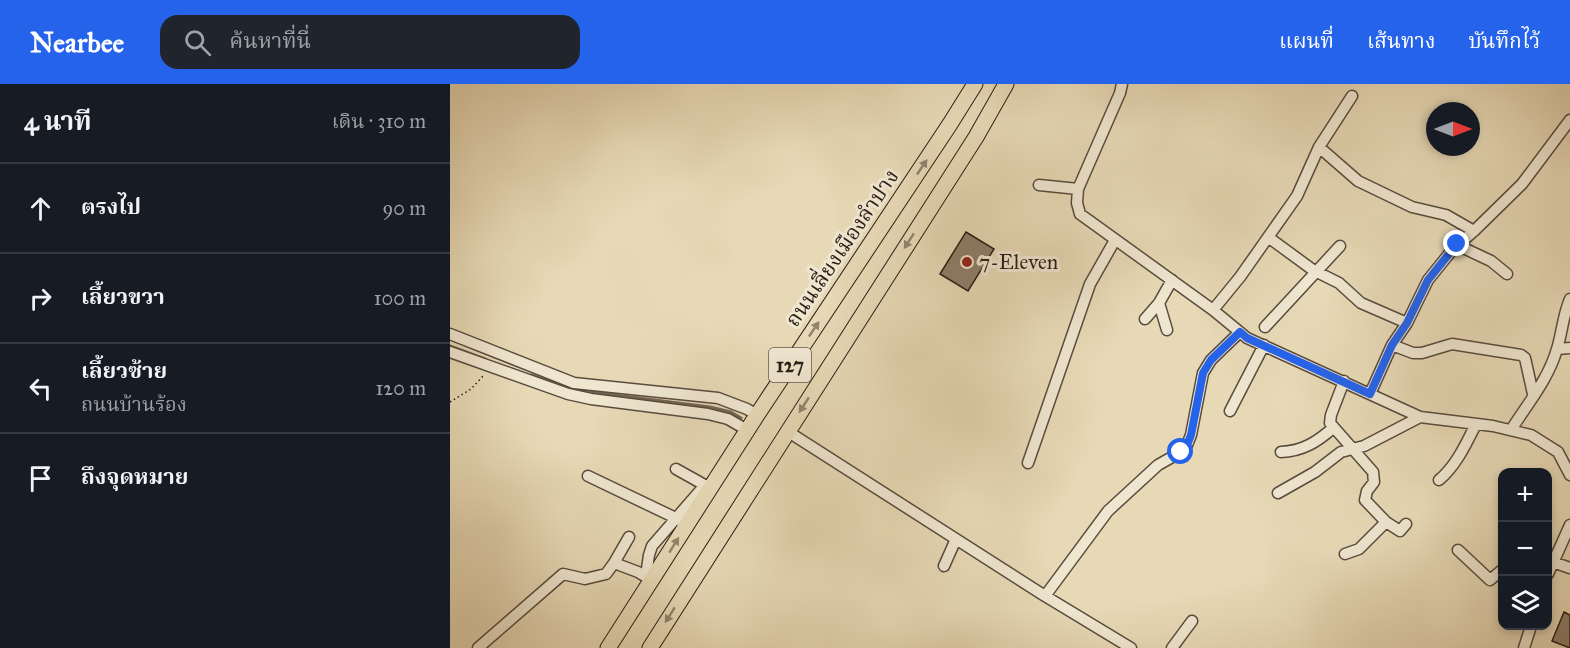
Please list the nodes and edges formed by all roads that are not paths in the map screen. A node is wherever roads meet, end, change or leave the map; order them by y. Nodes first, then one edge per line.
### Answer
1 (975, 84) edge
2 (1006, 84) edge
3 (1122, 84) edge
4 (1352, 96) dead end
5 (1570, 120) edge
6 (1319, 147) junction
7 (1039, 185) dead end
8 (1078, 189) junction
9 (1474, 231) junction
10 (1268, 237) junction
11 (1115, 240) junction
12 (1457, 244) junction
13 (1340, 246) dead end
14 (1317, 272) junction
15 (1508, 274) dead end
16 (1172, 280) junction
17 (1570, 299) edge
18 (1159, 303) junction
19 (1213, 310) junction
20 (1145, 320) dead end
21 (1407, 323) junction
22 (1265, 327) dead end
23 (1167, 330) dead end
24 (1240, 332) junction
25 (450, 334) edge
26 (1264, 345) junction
27 (1392, 345) junction
28 (478, 346) junction
29 (1570, 348) edge
30 (1557, 350) junction
31 (450, 352) edge
32 (472, 361) junction
33 (1344, 381) junction
34 (574, 383) junction
35 (638, 390) junction
36 (568, 394) junction
37 (1370, 394) junction
38 (1533, 394) junction
39 (635, 405) junction
40 (1230, 411) dead end
41 (756, 415) junction
42 (1420, 417) junction
43 (1476, 424) junction
44 (1333, 428) junction
45 (747, 430) junction
46 (1511, 430) junction
47 (787, 431) junction
48 (1352, 448) junction
49 (1281, 452) dead end
50 (1028, 463) dead end
51 (676, 469) dead end
52 (1569, 470) edge
53 (588, 476) dead end
54 (1439, 480) dead end
55 (707, 487) junction
56 (1278, 493) dead end
57 (682, 520) junction
58 (1386, 522) junction
59 (1406, 524) dead end
60 (1570, 525) edge
61 (629, 537) dead end
62 (954, 544) junction
63 (1458, 550) dead end
64 (1345, 554) dead end
65 (1553, 562) joint
66 (614, 563) junction
67 (944, 566) dead end
68 (1570, 568) edge
69 (1498, 574) edge
70 (649, 578) junction
71 (1045, 596) junction
72 (1192, 621) dead end
73 (1530, 630) edge
74 (478, 648) edge
75 (609, 648) edge
76 (650, 648) edge
77 (1131, 648) edge
78 (1172, 648) edge
79 (1524, 648) edge

41 -> 1 highway, ถนนเลี่ยงเมืองลำปาง / 127
2 -> 47 highway, 127
3 - 8 street
4 - 6 street
5 - 9 street
6 - 9 street
6 - 10 street
7 - 8 street
8 - 11 street
9 - 12 street
10 - 14 street
10 - 19 street
11 - 16 street
11 - 50 street
12 - 15 street
12 - 21 street
13 - 14 street
14 - 21 street
14 - 22 street
16 - 18 street
16 - 19 street
17 - 30 street
18 - 20 street
18 - 23 street
19 - 24 street
21 - 27 street
24 - 26 street
24 - 71 street
25 - 28 street
26 - 33 street
26 - 40 street
27 - 37 street
27 - 38 street
28 - 32 street
28 - 34 street
29 - 30 street
30 - 38 street
31 - 32 street
32 - 36 street
33 - 37 street
33 - 44 street
34 - 35 street
34 - 36 street
35 - 39 street
35 - 41 street
36 - 39 street
37 - 42 street
38 - 46 street
39 - 45 street
41 - 45 highway, ถนนเลี่ยงเมืองลำปาง / 127
42 - 43 street
42 - 48 street
43 - 46 street
43 - 54 street
44 - 48 street
44 - 49 street
45 - 55 highway, ถนนเลี่ยงเมืองลำปาง / 127
46 - 52 street
47 - 62 street
47 -> 76 highway, 127
48 - 56 street
48 - 58 street
51 - 55 street
53 - 57 street
55 - 57 highway, ถนนเลี่ยงเมืองลำปาง / 127
57 - 70 highway, ถนนเลี่ยงเมืองลำปาง / 127
58 - 59 street
58 - 64 street
60 - 65 street
61 - 66 street
62 - 67 street
62 - 71 street
63 - 69 street
65 - 68 street
66 - 70 street
66 - 74 street
70 - 75 highway, ถนนเลี่ยงเมืองลำปาง / 127
71 - 77 street
72 - 78 street
73 - 79 street

